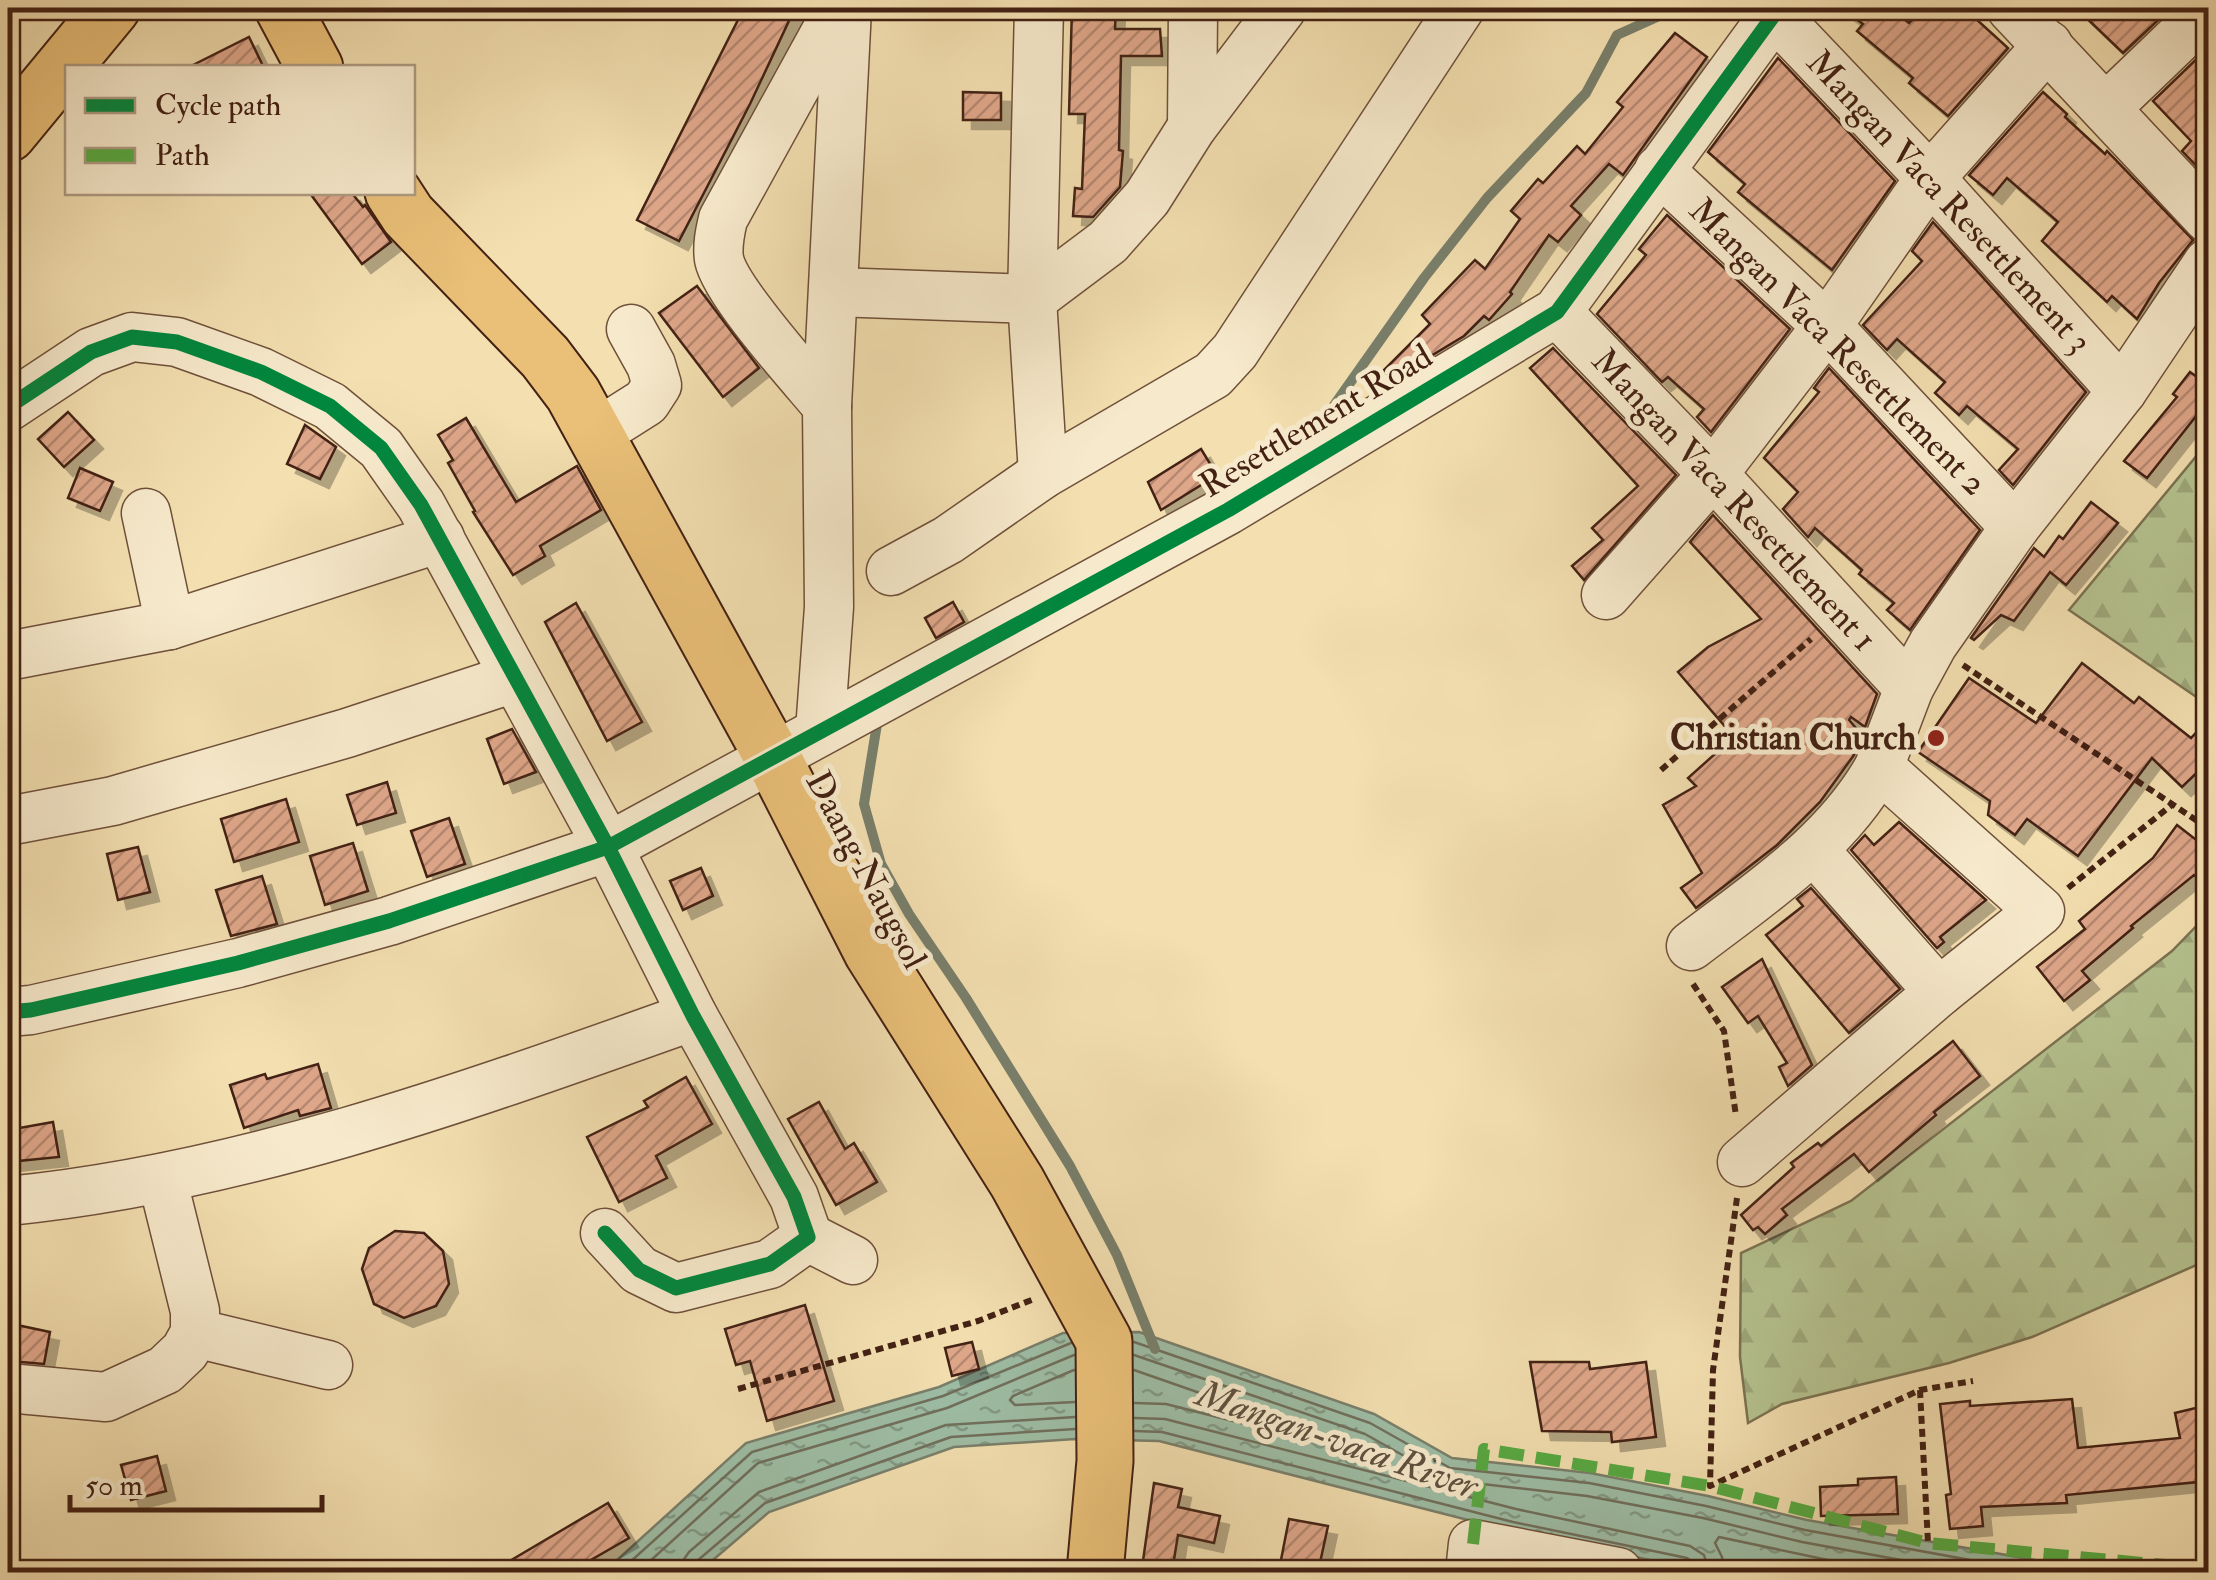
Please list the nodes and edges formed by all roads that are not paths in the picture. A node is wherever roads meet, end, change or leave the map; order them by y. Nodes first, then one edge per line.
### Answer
1 (112, 8) edge
2 (283, 8) edge
3 (839, 8) edge
4 (847, 8) edge
5 (1040, 8) edge
6 (1193, 8) edge
7 (1282, 8) edge
8 (1460, 8) edge
9 (2011, 8) edge
10 (2208, 10) edge
11 (1777, 11) edge
12 (2048, 44) junction
13 (313, 65) edge
14 (2106, 108) junction
15 (1192, 126) junction
16 (8, 134) edge
17 (1659, 170) junction
18 (1930, 178) junction
19 (395, 195) edge
20 (2208, 218) edge
21 (2208, 263) edge
22 (835, 292) junction
23 (1032, 299) junction
24 (1558, 312) junction
25 (1827, 326) junction
26 (631, 329) dead end
27 (2122, 390) junction
28 (827, 406) junction
29 (8, 407) edge
30 (596, 433) junction
31 (1044, 474) junction
32 (1712, 474) junction
33 (146, 513) dead end
34 (2015, 526) junction
35 (440, 538) junction
36 (891, 571) dead end
37 (1606, 596) dead end
38 (170, 625) junction
39 (8, 656) edge
40 (514, 678) junction
41 (1909, 688) junction
42 (820, 731) junction
43 (772, 758) junction
44 (1879, 767) junction
45 (8, 820) edge
46 (608, 848) junction
47 (1814, 850) junction
48 (1691, 946) road end
49 (1939, 992) junction
50 (8, 1012) edge
51 (692, 1016) junction
52 (1742, 1162) road end
53 (162, 1178) junction
54 (8, 1201) edge
55 (605, 1233) dead end
56 (808, 1238) junction
57 (854, 1260) dead end
58 (195, 1334) junction
59 (328, 1365) dead end
60 (8, 1388) edge
61 (1471, 1558) edge
62 (1095, 1572) edge
63 (1618, 1572) edge

1 - 16 main road
2 - 13 main road
3 - 28 street
4 - 22 street
5 - 23 street
6 - 15 street
7 - 15 street
8 - 31 street
9 - 12 street
10 - 14 street
11 - 17 street, Resettlement Road
11 - 18 street, Mangan Vaca Resettlement 3
12 - 14 street
12 - 18 street
14 - 20 street
15 - 23 street
17 - 24 street, Resettlement Road
17 - 25 street, Mangan Vaca Resettlement 2
18 - 25 street
18 - 27 street, Mangan Vaca Resettlement 3
19 - 30 main road, Daang Naugsol
21 - 27 street
22 - 23 street
22 - 28 street
23 - 31 street
24 - 32 street, Mangan Vaca Resettlement 1
24 - 42 street, Resettlement Road
25 - 32 street
25 - 34 street, Mangan Vaca Resettlement 2
26 - 30 street
27 - 34 street
28 - 42 street
29 - 35 street
30 - 43 main road, Daang Naugsol
31 - 36 street
32 - 37 street
32 - 41 street, Mangan Vaca Resettlement 1
33 - 38 street
34 - 41 street
35 - 38 street
35 - 40 street
38 - 39 street
40 - 45 street
40 - 46 street
41 - 44 street
42 - 43 street, Resettlement Road
43 - 46 street, Resettlement Road
43 - 62 main road, Daang Naugsol
44 - 47 street
44 - 49 street
46 - 50 street, Resettlement Road
46 - 51 street
47 - 48 street
47 - 49 street
49 - 52 street
51 - 53 street
51 - 56 street
53 - 54 street
53 - 58 street
55 - 56 street
56 - 57 street
58 - 59 street
58 - 60 street
61 - 63 street

